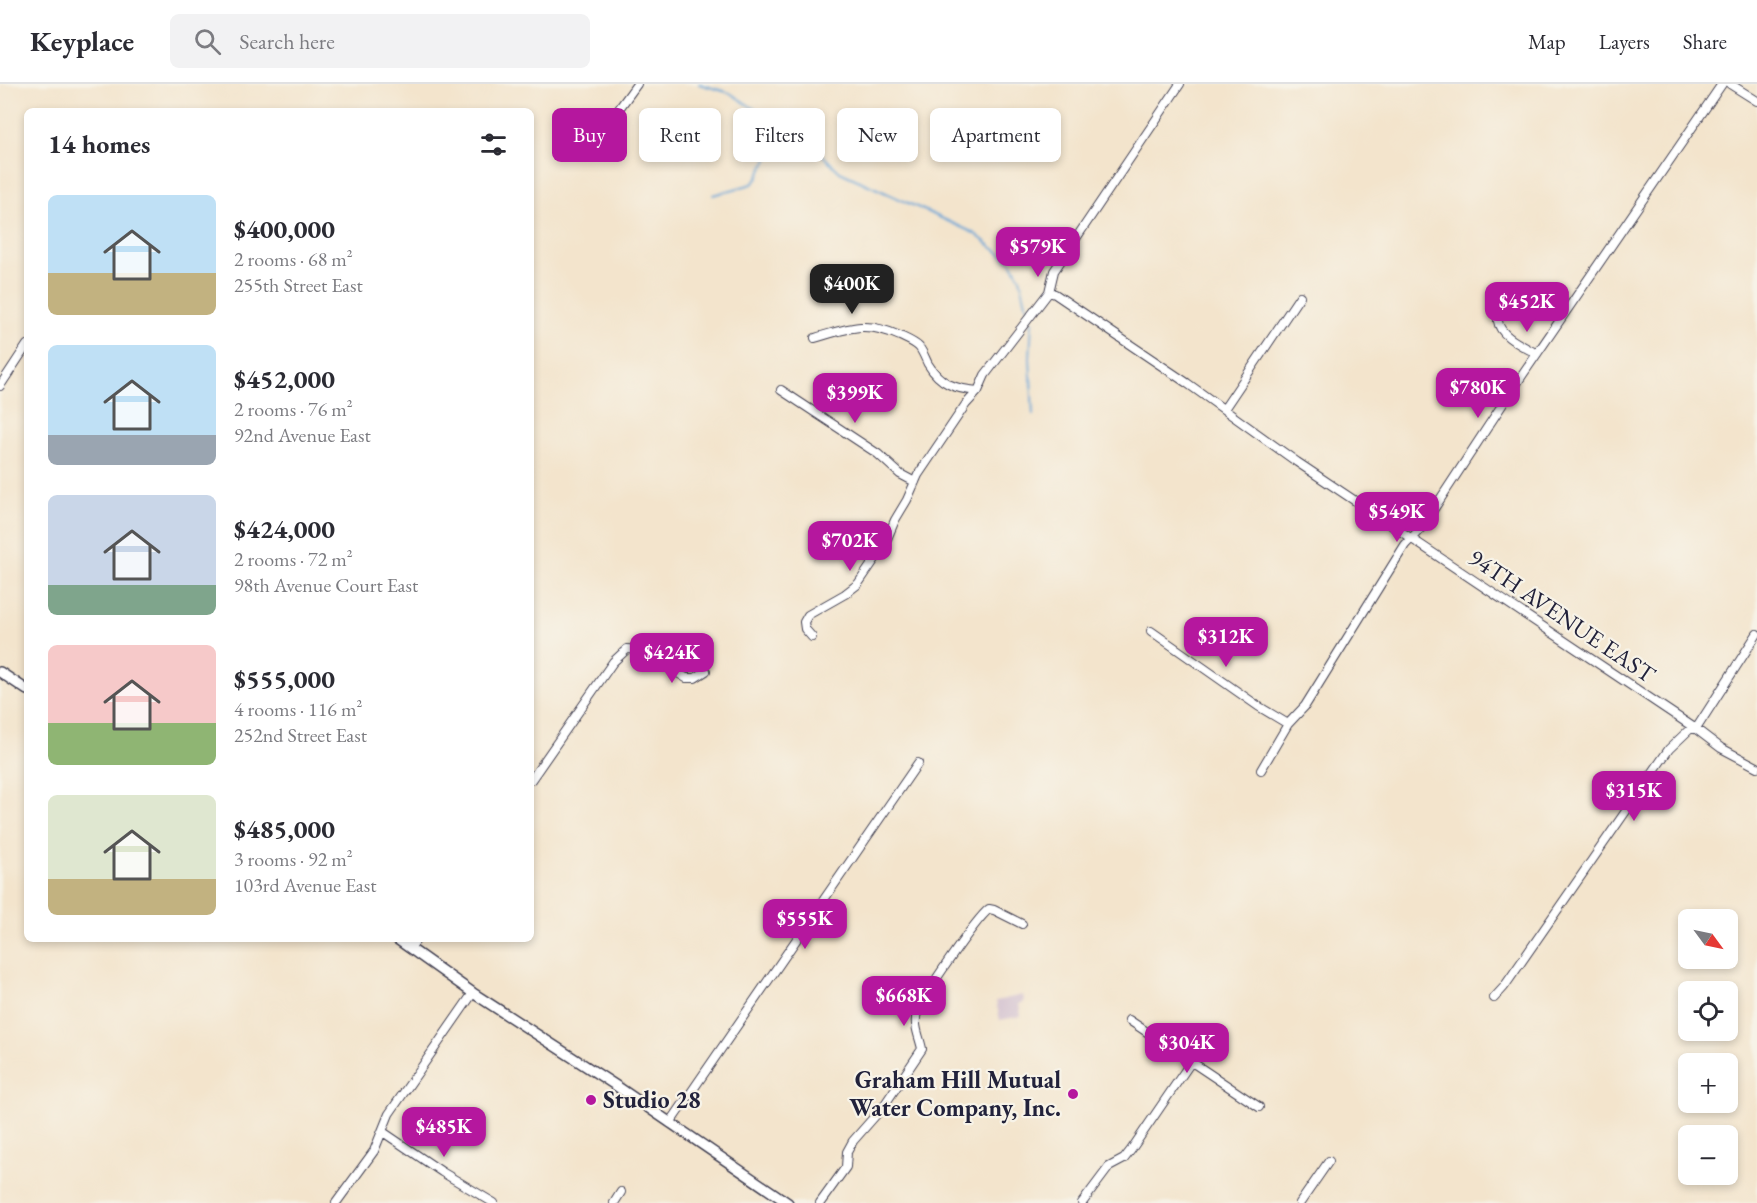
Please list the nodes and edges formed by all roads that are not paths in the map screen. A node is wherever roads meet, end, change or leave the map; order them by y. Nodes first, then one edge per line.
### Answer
1 (637, 84) edge
2 (1180, 84) edge
3 (1722, 84) edge
4 (1730, 84) edge
5 (1757, 101) edge
6 (620, 108) edge
7 (1048, 291) junction
8 (1300, 296) dead end
9 (1498, 321) dead end
10 (815, 338) dead end
11 (24, 350) edge
12 (1537, 354) junction
13 (0, 386) edge
14 (781, 390) dead end
15 (978, 391) junction
16 (1224, 409) junction
17 (915, 482) junction
18 (1412, 538) junction
19 (1151, 631) dead end
20 (1757, 634) edge
21 (812, 638) dead end
22 (706, 671) dead end
23 (0, 672) edge
24 (24, 688) edge
25 (1288, 724) junction
26 (1696, 729) junction
27 (918, 763) dead end
28 (1757, 767) edge
29 (1261, 770) dead end
30 (534, 776) edge
31 (1022, 924) dead end
32 (401, 942) edge
33 (415, 942) edge
34 (410, 948) junction
35 (473, 993) junction
36 (1494, 998) dead end
37 (1129, 1020) dead end
38 (1191, 1062) junction
39 (1259, 1107) dead end
40 (670, 1123) junction
41 (382, 1132) junction
42 (1329, 1161) dead end
43 (621, 1192) dead end
44 (336, 1203) edge
45 (494, 1203) edge
46 (614, 1203) edge
47 (788, 1203) edge
48 (820, 1203) edge
49 (1082, 1203) edge
50 (1300, 1203) edge

1 - 6 street
2 - 7 street
3 - 12 street
4 - 5 street
7 - 15 street
7 - 16 street, 94TH AVENUE EAST
8 - 16 street
9 - 12 street
10 - 15 street
11 - 13 street
12 - 18 street
14 - 17 street
15 - 17 street
16 - 18 street, 94TH AVENUE EAST
17 - 21 street
18 - 25 street
18 - 26 street, 94TH AVENUE EAST
19 - 25 street
20 - 26 street
22 - 30 street
23 - 24 main road
25 - 29 street
26 - 28 street, 94TH AVENUE EAST
26 - 36 street
27 - 40 street
31 - 48 street
32 - 34 main road
33 - 34 street
34 - 35 main road
35 - 40 main road
35 - 41 street
37 - 38 street
38 - 39 street
38 - 49 street
40 - 47 main road
41 - 44 street
41 - 45 street
42 - 50 street
43 - 46 street

